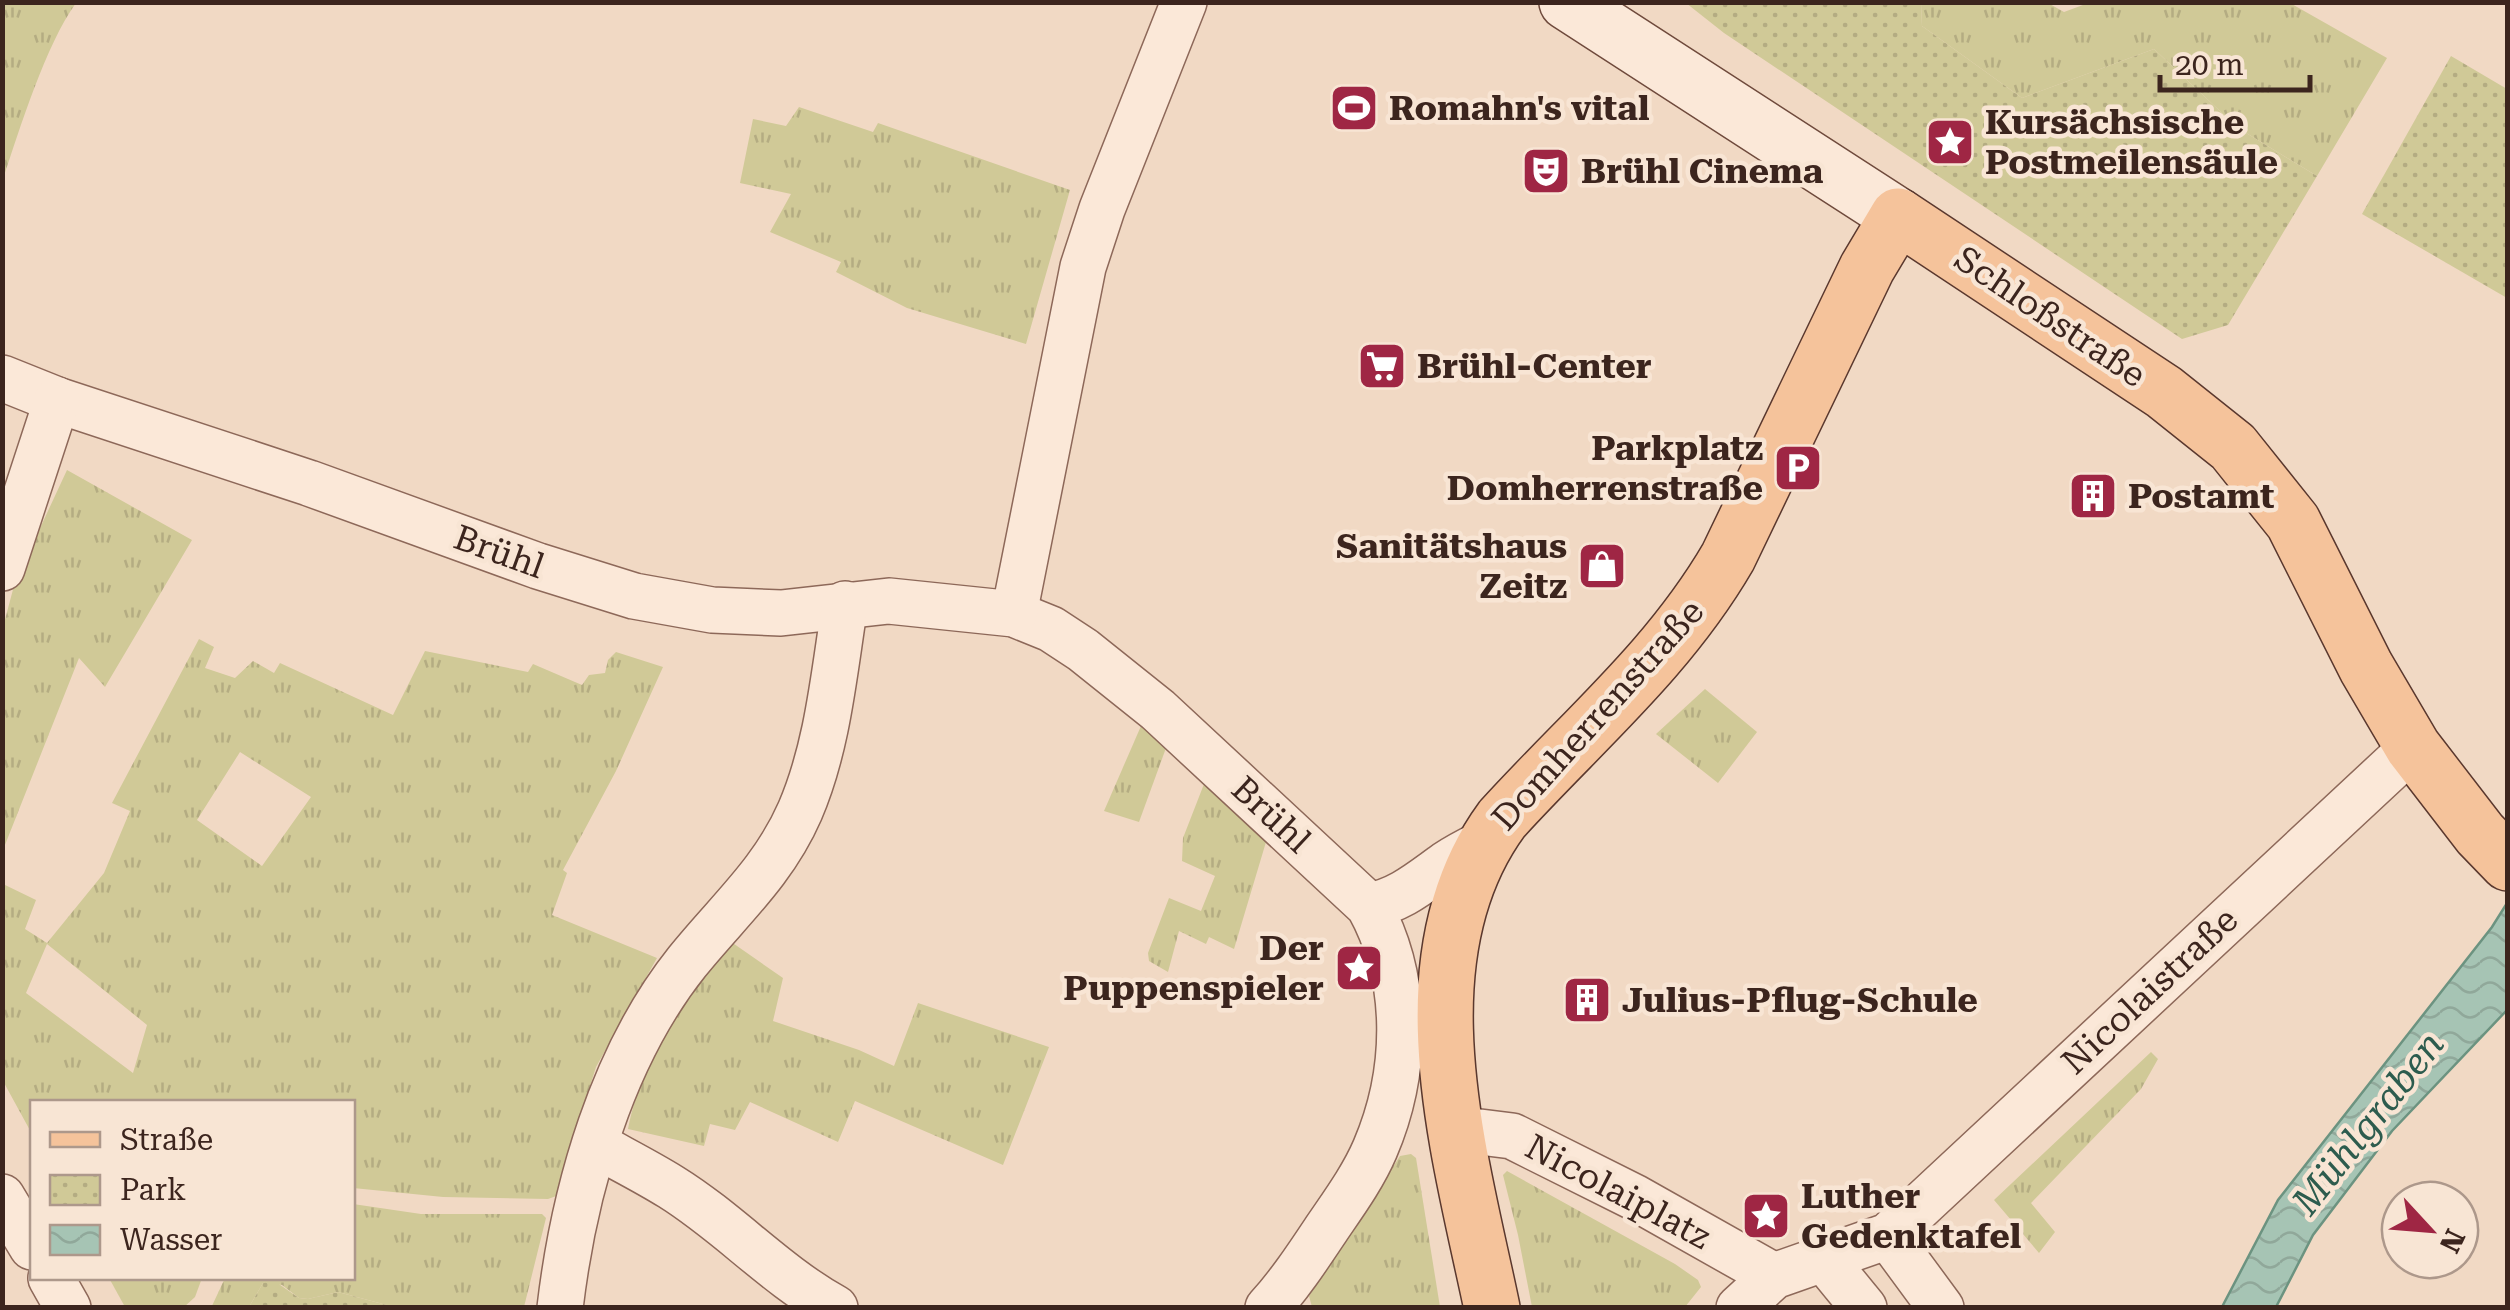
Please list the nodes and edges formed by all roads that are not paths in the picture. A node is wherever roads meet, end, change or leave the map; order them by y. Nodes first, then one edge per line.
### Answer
1 (1184, 2) edge
2 (1567, 2) edge
3 (1898, 216) junction
4 (2, 378) edge
5 (58, 400) junction
6 (2, 568) edge
7 (845, 604) junction
8 (1014, 614) junction
9 (2413, 747) junction
10 (1485, 842) junction
11 (2508, 863) edge
12 (1369, 906) junction
13 (1454, 1135) junction
14 (596, 1145) junction
15 (2, 1197) edge
16 (1888, 1236) junction
17 (30, 1244) edge
18 (1824, 1259) junction
19 (1774, 1276) junction
20 (52, 1280) edge
21 (1275, 1305) edge
22 (68, 1308) edge
23 (560, 1308) edge
24 (836, 1308) edge
25 (1492, 1308) edge
26 (1739, 1308) edge
27 (1864, 1308) edge
28 (1941, 1308) edge

1 - 8 street
2 - 3 street, Schloßstraße
3 - 9 main road, Schloßstraße
3 - 10 main road, Domherrenstraße
4 - 5 street, Brühl
5 - 6 street
5 - 7 street, Brühl
7 - 8 street, Brühl
7 - 14 street
8 - 12 street, Brühl
9 - 11 main road, Schloßstraße
9 - 16 street, Nicolaistraße
10 - 12 street
10 - 13 main road, Domherrenstraße
12 - 21 street
13 - 19 street, Nicolaiplatz
13 - 25 main road, Domherrenstraße
14 - 23 street
14 - 24 street
15 - 17 street
16 - 18 street
16 - 28 street
18 - 19 street
18 - 27 street
19 - 26 street
20 - 22 street

